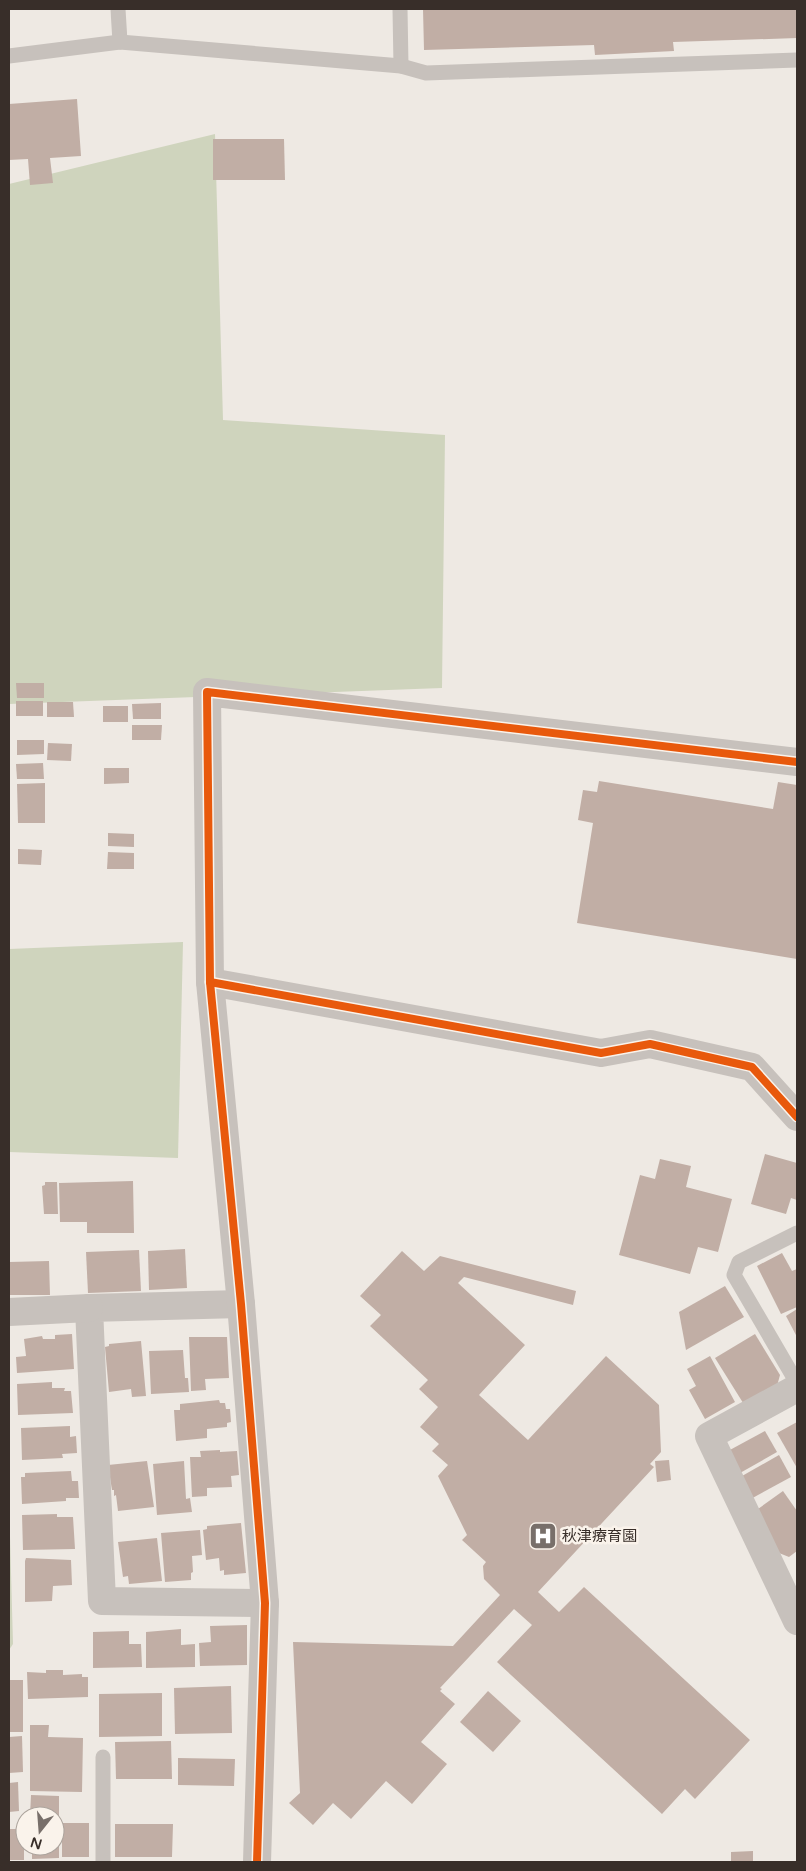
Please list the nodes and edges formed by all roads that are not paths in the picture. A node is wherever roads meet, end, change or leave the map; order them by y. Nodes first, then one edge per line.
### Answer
1 (118, 9) edge
2 (400, 9) edge
3 (120, 42) junction
4 (9, 56) edge
5 (797, 60) edge
6 (401, 66) junction
7 (797, 762) edge
8 (210, 982) junction
9 (797, 1116) edge
10 (797, 1233) edge
11 (240, 1304) junction
12 (88, 1308) junction
13 (9, 1312) edge
14 (797, 1383) edge
15 (797, 1388) edge
16 (788, 1577) edge
17 (265, 1603) junction
18 (797, 1621) edge
19 (103, 1757) dead end
20 (103, 1862) edge
21 (257, 1862) edge

1 - 3 lane
2 - 6 lane
3 - 4 lane
3 - 6 lane
5 - 6 lane
7 - 8 street
8 - 9 street
8 - 11 street
10 - 14 lane
11 - 12 street
11 - 17 street
12 - 13 street
12 - 17 street
15 - 16 street
16 - 18 street
17 - 21 street
19 - 20 lane

